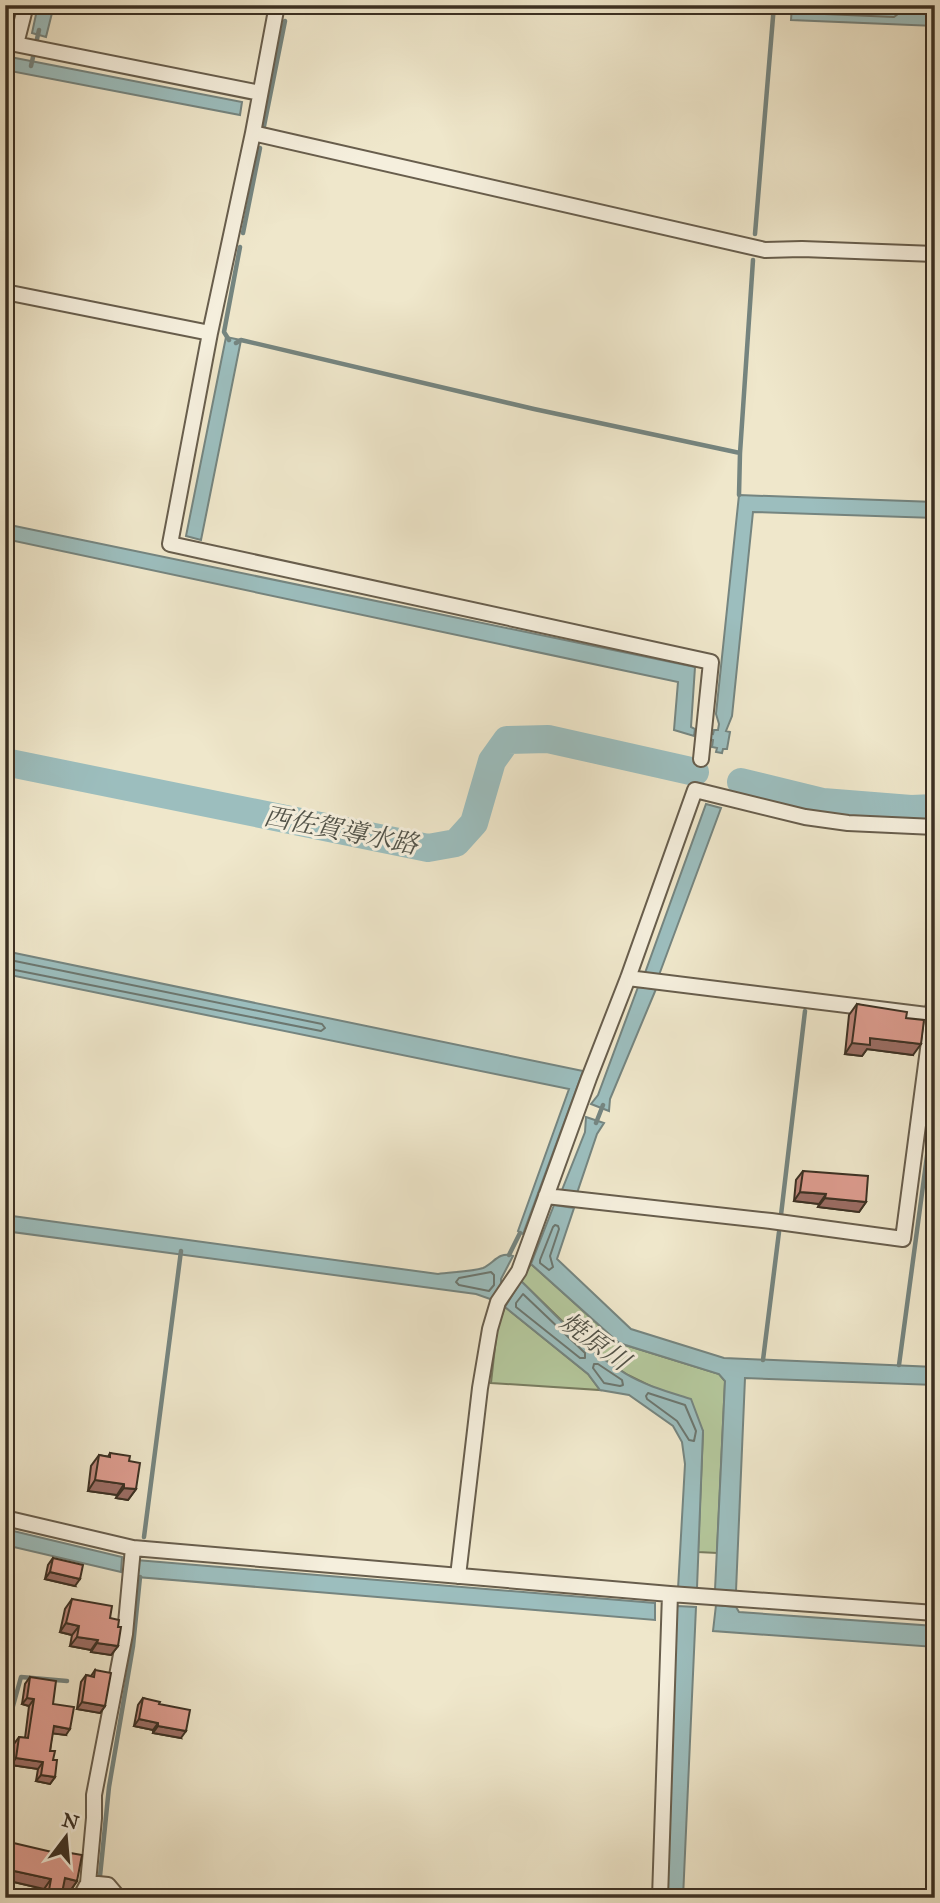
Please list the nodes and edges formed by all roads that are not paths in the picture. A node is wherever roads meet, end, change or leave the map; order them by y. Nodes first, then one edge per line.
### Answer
1 (26, 5) edge
2 (278, 5) edge
3 (23, 46) edge
4 (260, 93) junction
5 (253, 133) junction
6 (935, 254) edge
7 (5, 292) edge
8 (210, 333) junction
9 (701, 759) dead end
10 (933, 832) edge
11 (642, 979) junction
12 (935, 996) edge
13 (933, 1015) edge
14 (560, 1197) junction
15 (5, 1518) edge
16 (132, 1548) junction
17 (458, 1576) junction
18 (670, 1594) junction
19 (935, 1613) edge
20 (88, 1883) junction
21 (80, 1898) edge
22 (119, 1898) edge
23 (660, 1898) edge

1 - 3 street
2 - 4 street
3 - 4 street
4 - 5 street
5 - 6 street
5 - 8 street
7 - 8 street
8 - 9 street
10 - 11 street
11 - 13 street
11 - 14 street
12 - 13 street
13 - 14 street
14 - 17 street
15 - 16 street
16 - 17 street
16 - 20 street
17 - 18 street
18 - 19 street
18 - 23 street
20 - 21 street
20 - 22 street

